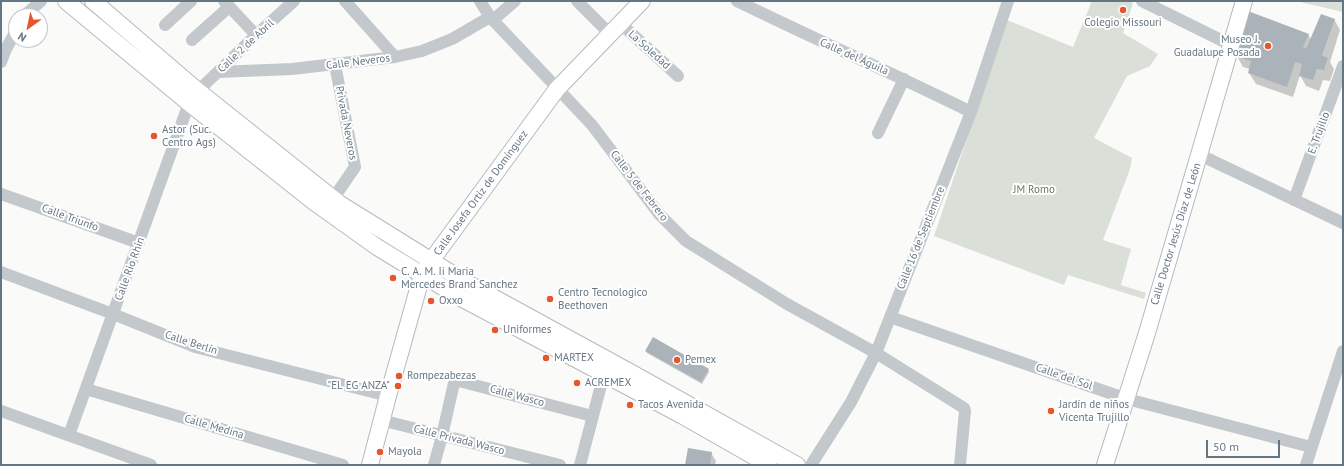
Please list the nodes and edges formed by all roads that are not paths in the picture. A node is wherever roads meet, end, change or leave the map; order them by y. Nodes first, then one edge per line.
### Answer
1 (41, 1) edge
2 (66, 1) edge
3 (93, 1) edge
4 (191, 1) edge
5 (294, 1) edge
6 (345, 1) edge
7 (480, 1) edge
8 (515, 1) edge
9 (577, 1) edge
10 (642, 1) edge
11 (737, 1) edge
12 (1008, 1) edge
13 (1142, 1) edge
14 (1244, 1) edge
15 (227, 4) edge
16 (33, 8) edge
17 (492, 19) junction
18 (165, 25) dead end
19 (615, 29) junction
20 (256, 35) junction
21 (192, 40) dead end
22 (1231, 45) junction
23 (4, 47) edge
24 (395, 57) junction
25 (1, 62) edge
26 (335, 64) junction
27 (1343, 66) edge
28 (218, 72) junction
29 (678, 76) dead end
30 (904, 79) junction
31 (557, 89) junction
32 (194, 97) junction
33 (972, 112) junction
34 (878, 133) dead end
35 (1200, 155) junction
36 (1, 194) edge
37 (333, 199) junction
38 (1294, 200) junction
39 (1343, 223) edge
40 (139, 243) junction
41 (430, 262) junction
42 (1, 272) edge
43 (422, 275) junction
44 (113, 314) junction
45 (890, 317) junction
46 (1343, 351) edge
47 (876, 353) junction
48 (604, 374) junction
49 (86, 389) junction
50 (388, 396) junction
51 (1127, 399) junction
52 (1, 411) edge
53 (592, 416) junction
54 (382, 420) junction
55 (70, 435) junction
56 (442, 436) junction
57 (1311, 448) junction
58 (151, 465) edge
59 (343, 465) edge
60 (370, 465) edge
61 (434, 465) edge
62 (560, 465) edge
63 (580, 465) edge
64 (769, 465) edge
65 (797, 465) edge
66 (810, 465) edge
67 (960, 465) edge
68 (1105, 465) edge
69 (1306, 465) edge

1 - 16 street
2 - 32 main road
3 - 32 main road
4 - 18 street
5 - 20 street, Calle 2 de Abril
6 - 24 street
7 - 17 street, Calle 5 de Febrero
8 - 17 street, Calle Neveros
9 - 19 street, La Soledad
10 - 19 main road, Calle Josefa Ortiz de Domínguez
11 - 30 street, Calle del Águila
12 - 33 street, Calle 16 de Septiembre
13 - 22 street
14 - 22 main road, Calle Doctor Jesús Díaz de León
15 - 20 street
15 - 21 street
17 - 24 street, Calle Neveros
17 - 31 street, Calle 5 de Febrero
19 - 29 street, La Soledad
19 - 31 main road, Calle Josefa Ortiz de Domínguez
20 - 28 street, Calle 2 de Abril
22 - 35 main road, Calle Doctor Jesús Díaz de León
23 - 25 street
24 - 26 street, Calle Neveros
26 - 28 street, Calle Neveros
26 - 37 street, Privada Neveros
27 - 38 street, E. Trujillo
28 - 32 street, Calle 2 de Abril
30 - 33 street, Calle del Águila
30 - 34 street
31 - 41 main road, Calle Josefa Ortiz de Domínguez
31 - 47 street, Calle 5 de Febrero
32 - 37 main road
32 - 40 street, Calle Rio Rhin
32 - 43 main road
33 - 45 street, Calle 16 de Septiembre
35 - 38 street
35 - 51 main road, Calle Doctor Jesús Díaz de León
36 - 40 street, Calle Triunfo
37 - 41 main road
38 - 39 street
40 - 44 street, Calle Rio Rhin
41 - 43 main road, Calle Josefa Ortiz de Domínguez
41 - 65 main road
42 - 44 street, Calle Berlín
43 - 48 main road
43 - 50 main road, Calle Josefa Ortiz de Domínguez
44 - 49 street, Calle Rio Rhin
44 - 50 street, Calle Berlín
45 - 47 street, Calle 16 de Septiembre
45 - 51 street, Calle del Sol
46 - 57 street
47 - 66 street, Calle 16 de Septiembre
47 - 67 street, Calle 5 de Febrero
48 - 53 street
48 - 64 main road
49 - 55 street, Calle Rio Rhin
49 - 59 street, Calle Medina
50 - 54 main road, Calle Josefa Ortiz de Domínguez
51 - 57 street, Calle del Sol
51 - 68 main road, Calle Doctor Jesús Díaz de León
52 - 55 street
53 - 56 street, Calle Wasco
53 - 63 street
54 - 56 street, Calle Privada Wasco
54 - 60 main road, Calle Josefa Ortiz de Domínguez
55 - 58 street
56 - 61 street, Calle Wasco
56 - 62 street, Calle Privada Wasco
57 - 69 street

